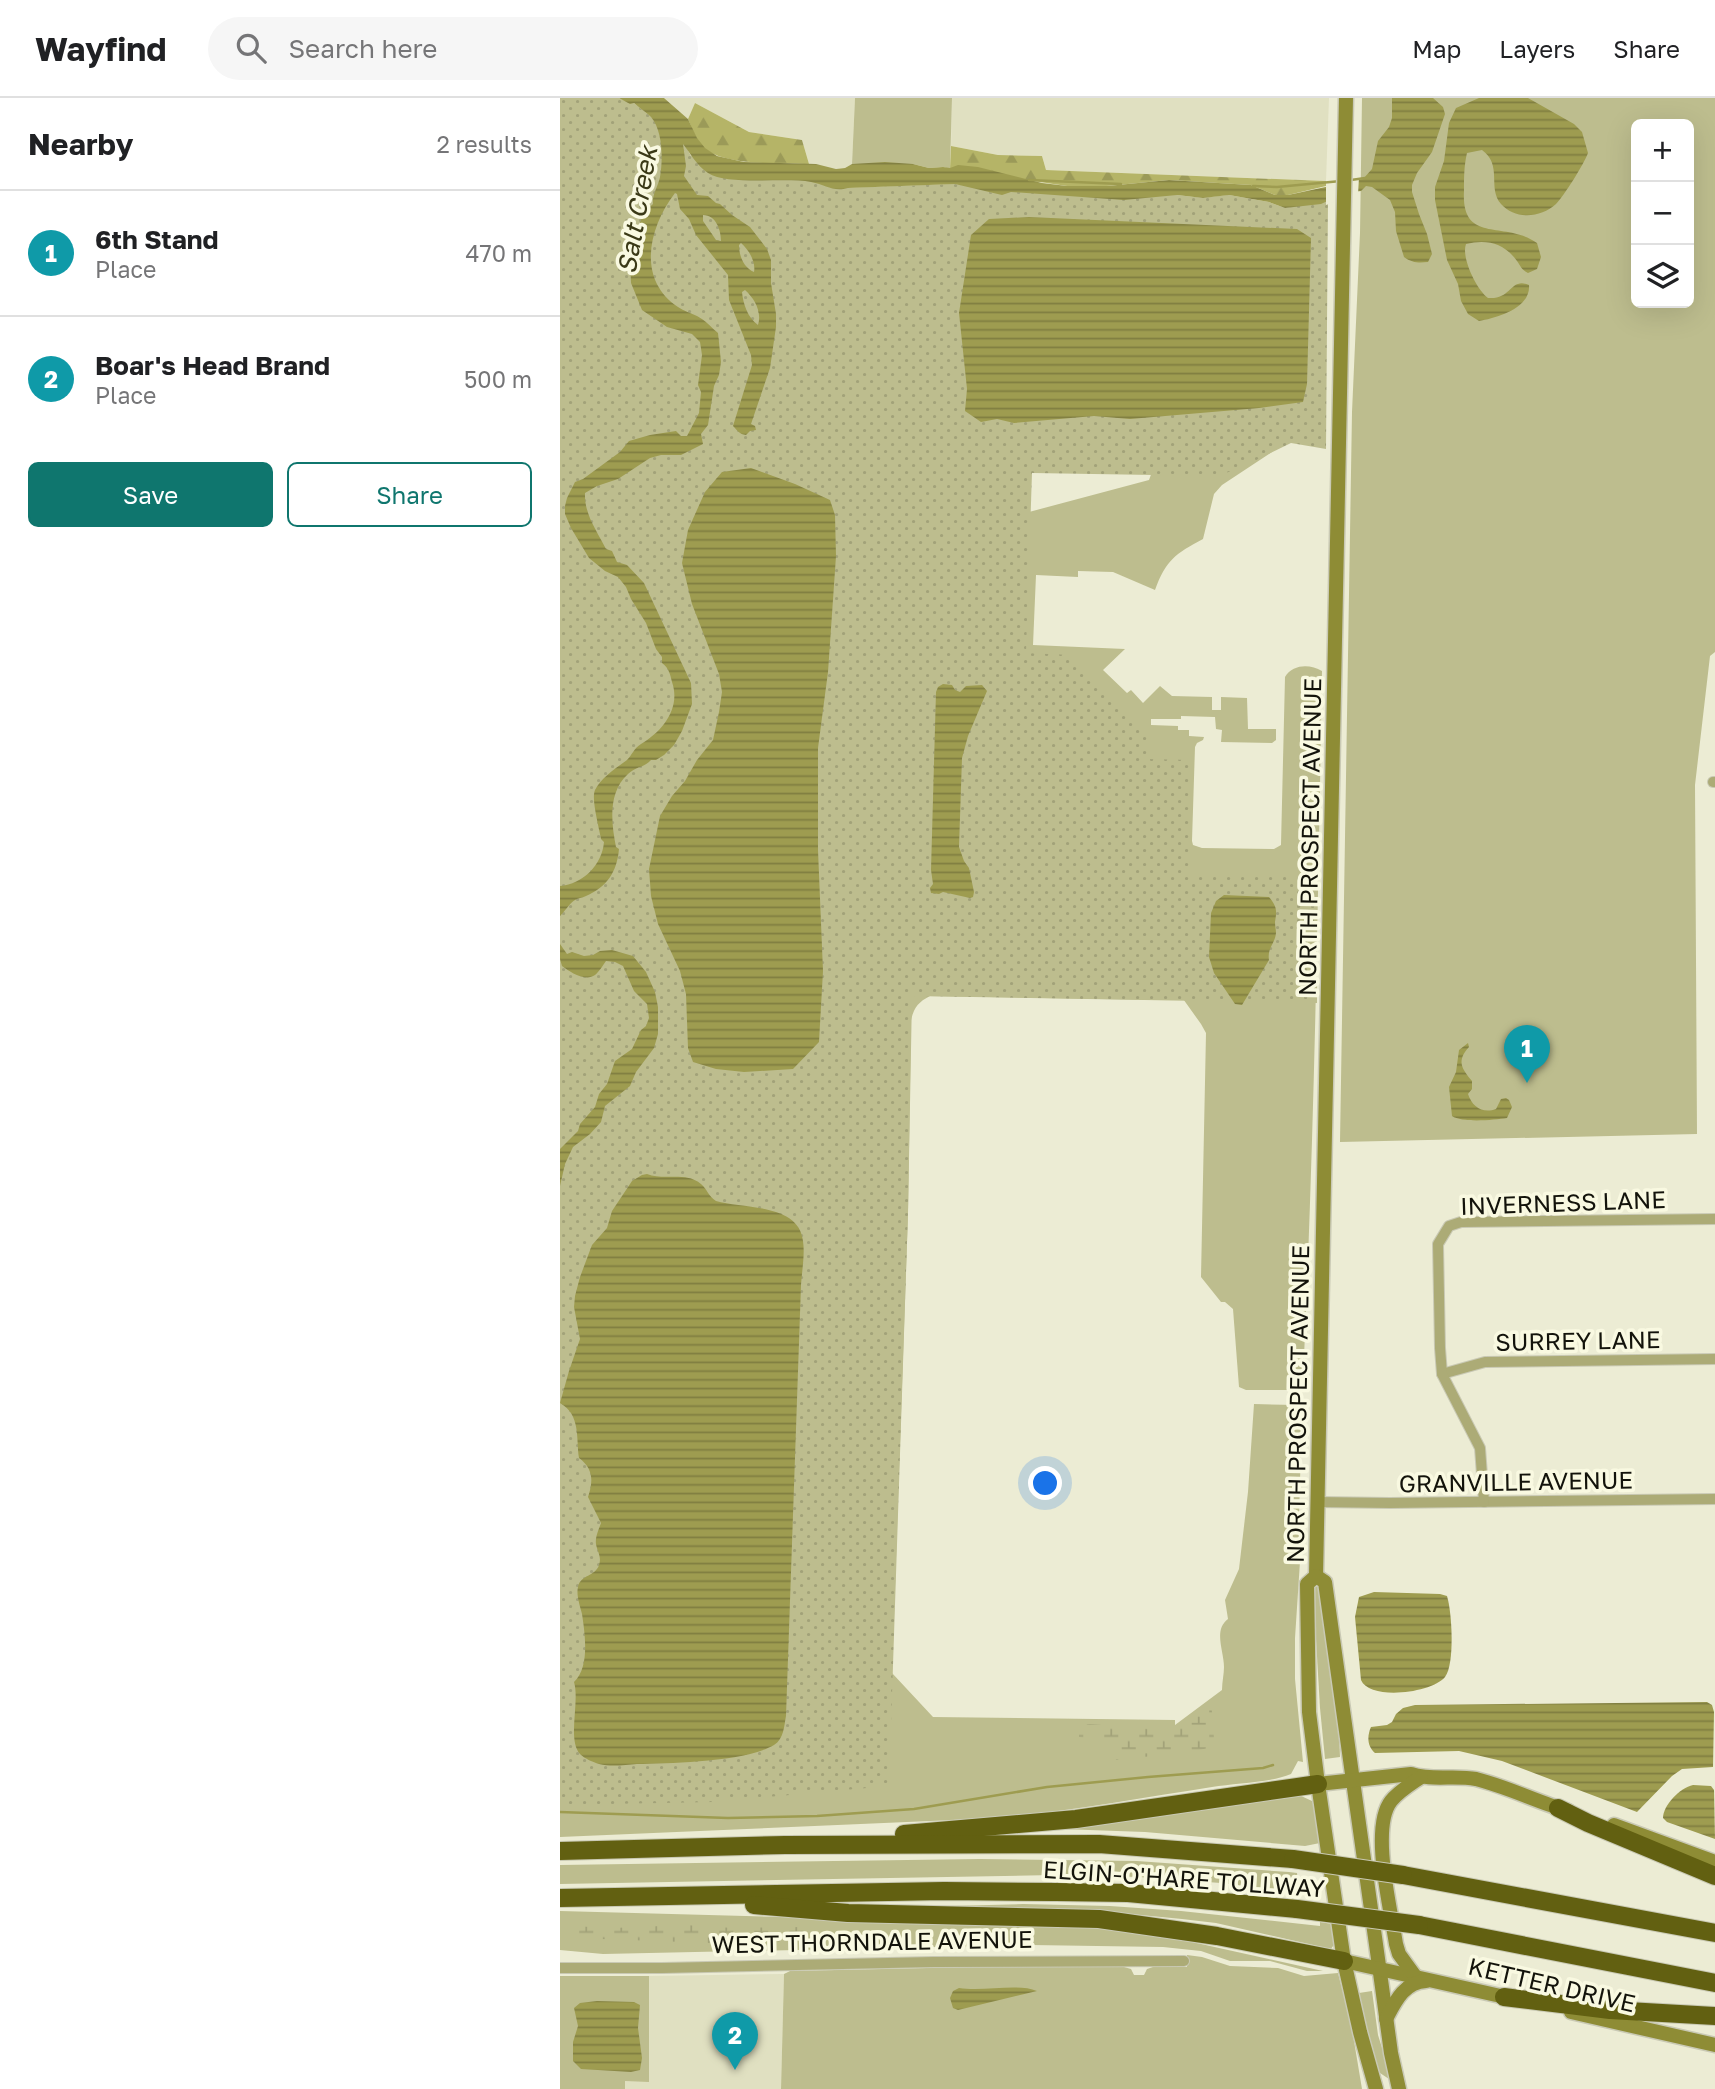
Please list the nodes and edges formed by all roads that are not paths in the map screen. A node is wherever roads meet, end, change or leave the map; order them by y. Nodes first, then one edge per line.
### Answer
1 (1346, 98) edge
2 (1715, 1219) edge
3 (1715, 1359) edge
4 (1442, 1374) junction
5 (1715, 1499) edge
6 (1317, 1502) junction
7 (1484, 1502) junction
8 (1316, 1576) junction
9 (1421, 1777) junction
10 (1352, 1779) junction
11 (1318, 1784) junction
12 (1558, 1808) junction
13 (785, 1846) junction
14 (560, 1851) edge
15 (1715, 1862) edge
16 (1715, 1876) edge
17 (660, 1897) junction
18 (560, 1898) edge
19 (1715, 1933) edge
20 (1184, 1961) dead end
21 (1344, 1961) junction
22 (560, 1968) edge
23 (1379, 1968) junction
24 (1415, 1976) junction
25 (1434, 1981) junction
26 (1715, 1983) edge
27 (1504, 1997) junction
28 (1715, 2015) edge
29 (1386, 2019) junction
30 (1715, 2045) edge
31 (1376, 2089) edge
32 (1399, 2089) edge

1 - 6 main road, NORTH PROSPECT AVENUE
2 - 4 street, INVERNESS LANE
3 - 4 street, SURREY LANE
4 - 7 street, INVERNESS LANE
5 - 7 street, GRANVILLE AVENUE
6 - 7 street, GRANVILLE AVENUE
6 - 8 main road, NORTH PROSPECT AVENUE
8 - 10 main road, NORTH PROSPECT AVENUE
8 - 11 main road, NORTH PROSPECT AVENUE
9 - 10 main road
9 - 12 main road
9 - 24 main road
10 - 11 main road
10 - 23 main road, NORTH PROSPECT AVENUE
11 - 13 highway
11 - 21 main road, NORTH PROSPECT AVENUE
12 - 15 main road
12 - 16 highway
13 - 14 highway, ELGIN-O'HARE TOLLWAY
13 - 19 highway, ELGIN-O'HARE TOLLWAY, bridge
17 - 18 highway, ELGIN-O'HARE TOLLWAY
17 - 21 highway
17 - 26 highway, ELGIN-O'HARE TOLLWAY, bridge
20 - 22 street, WEST THORNDALE AVENUE
21 - 23 main road
21 - 31 main road, NORTH PROSPECT AVENUE
23 - 24 main road, KETTER DRIVE
23 - 29 main road, NORTH PROSPECT AVENUE
24 - 25 main road, KETTER DRIVE
25 - 27 main road, KETTER DRIVE
25 - 29 main road
27 - 28 highway
27 - 30 main road, KETTER DRIVE
29 - 32 main road, NORTH PROSPECT AVENUE

